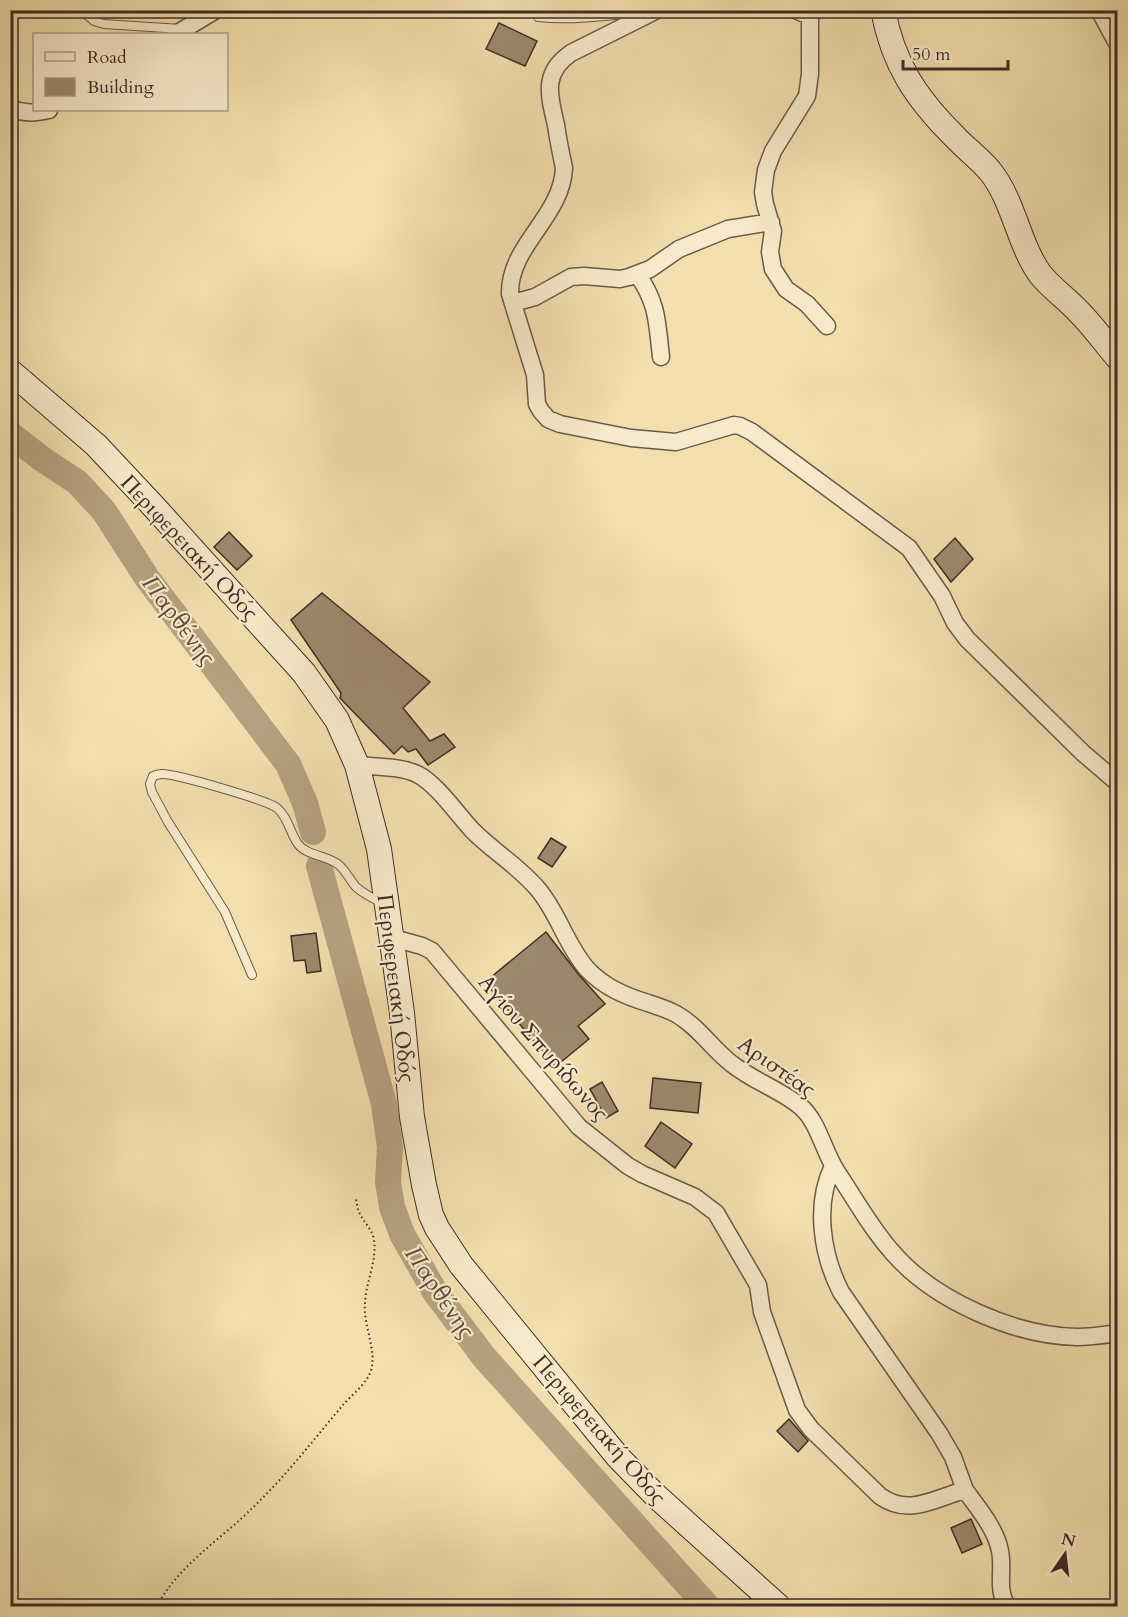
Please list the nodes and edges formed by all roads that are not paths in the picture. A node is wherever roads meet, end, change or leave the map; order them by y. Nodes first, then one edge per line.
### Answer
1 (81, 10) edge
2 (216, 10) edge
3 (883, 10) edge
4 (1099, 10) edge
5 (654, 11) edge
6 (807, 12) edge
7 (538, 17) dead end
8 (180, 32) edge
9 (1118, 45) edge
10 (10, 108) edge
11 (45, 111) edge
12 (771, 222) junction
13 (637, 274) junction
14 (513, 303) junction
15 (827, 326) dead end
16 (661, 357) dead end
17 (1118, 358) edge
18 (10, 371) edge
19 (357, 765) junction
20 (1118, 783) edge
21 (387, 905) junction
22 (393, 938) junction
23 (252, 975) dead end
24 (833, 1166) junction
25 (1118, 1333) edge
26 (965, 1490) junction
27 (778, 1606) edge
28 (1007, 1606) edge

1 - 8 lane
2 - 8 street
3 - 17 main road
4 - 9 street
5 - 7 lane
5 - 14 street
6 - 12 street
10 - 11 street
12 - 13 street
12 - 15 street
13 - 14 street
13 - 16 street
14 - 20 street
18 - 19 main road, Περιφερειακή Οδός
19 - 21 main road, Περιφερειακή Οδός
19 - 24 street, Αριστέας
21 - 22 main road, Περιφερειακή Οδός
21 - 23 lane
22 - 26 street, Αγίου Σπυρίδωνος
22 - 27 main road, Περιφερειακή Οδός
24 - 25 street, Αριστέας
24 - 26 street
26 - 28 street

